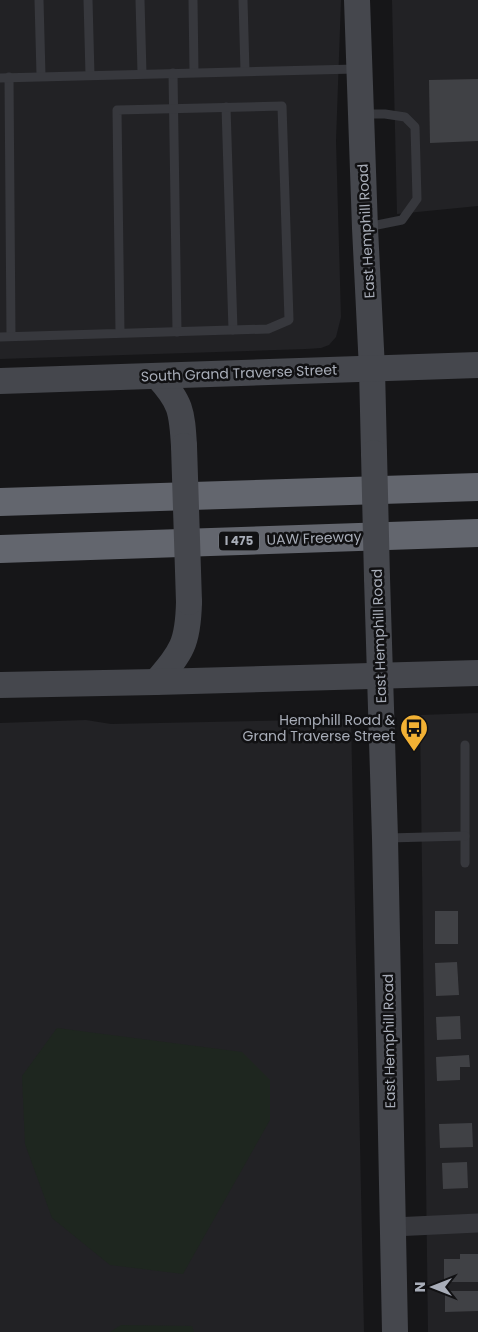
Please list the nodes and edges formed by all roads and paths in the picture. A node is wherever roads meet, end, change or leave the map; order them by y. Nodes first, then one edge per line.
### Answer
1 (39, 0) edge
2 (88, 0) edge
3 (140, 0) edge
4 (193, 0) edge
5 (243, 0) edge
6 (357, 0) edge
7 (359, 69) junction
8 (245, 71) junction
9 (194, 72) junction
10 (142, 73) junction
11 (173, 73) junction
12 (90, 74) junction
13 (41, 76) junction
14 (5, 78) edge
15 (226, 107) junction
16 (173, 108) junction
17 (361, 114) junction
18 (365, 228) junction
19 (233, 330) junction
20 (177, 332) junction
21 (120, 333) junction
22 (11, 336) junction
23 (0, 337) edge
24 (478, 365) edge
25 (372, 369) junction
26 (157, 376) junction
27 (0, 380) edge
28 (478, 487) edge
29 (0, 502) edge
30 (478, 533) edge
31 (0, 549) edge
32 (478, 673) edge
33 (380, 676) junction
34 (156, 682) junction
35 (0, 685) edge
36 (465, 744) dead end
37 (465, 836) junction
38 (385, 838) junction
39 (465, 863) dead end
40 (478, 1223) edge
41 (393, 1226) junction
42 (395, 1332) edge

1 - 13 lane
2 - 12 lane
3 - 10 lane
4 - 9 lane
5 - 8 lane
6 - 7 street, East Hemphill Road
7 - 8 lane
7 - 17 street, East Hemphill Road
8 - 9 lane
9 - 11 lane
10 - 11 lane
10 - 12 lane
11 - 16 lane
12 - 13 lane
13 - 14 lane
14 - 22 lane
15 - 16 lane
15 - 19 lane
15 - 19 lane
16 - 20 lane
16 - 21 lane
17 - 18 street, East Hemphill Road
17 - 18 lane
18 - 25 street, East Hemphill Road
19 - 20 lane
20 - 21 lane
21 - 22 lane
22 - 23 lane
24 - 25 street, South Grand Traverse Street
25 - 26 street, South Grand Traverse Street
25 - 33 street, East Hemphill Road, bridge
26 - 27 street, South Grand Traverse Street
26 - 34 street, bridge
28 - 29 highway
30 - 31 highway, UAW Freeway / I 475
32 - 33 street
33 - 34 street
33 - 38 street, East Hemphill Road
34 - 35 street
36 - 37 lane
37 - 38 lane
37 - 39 lane
38 - 41 street, East Hemphill Road
40 - 41 street
41 - 42 street, East Hemphill Road

